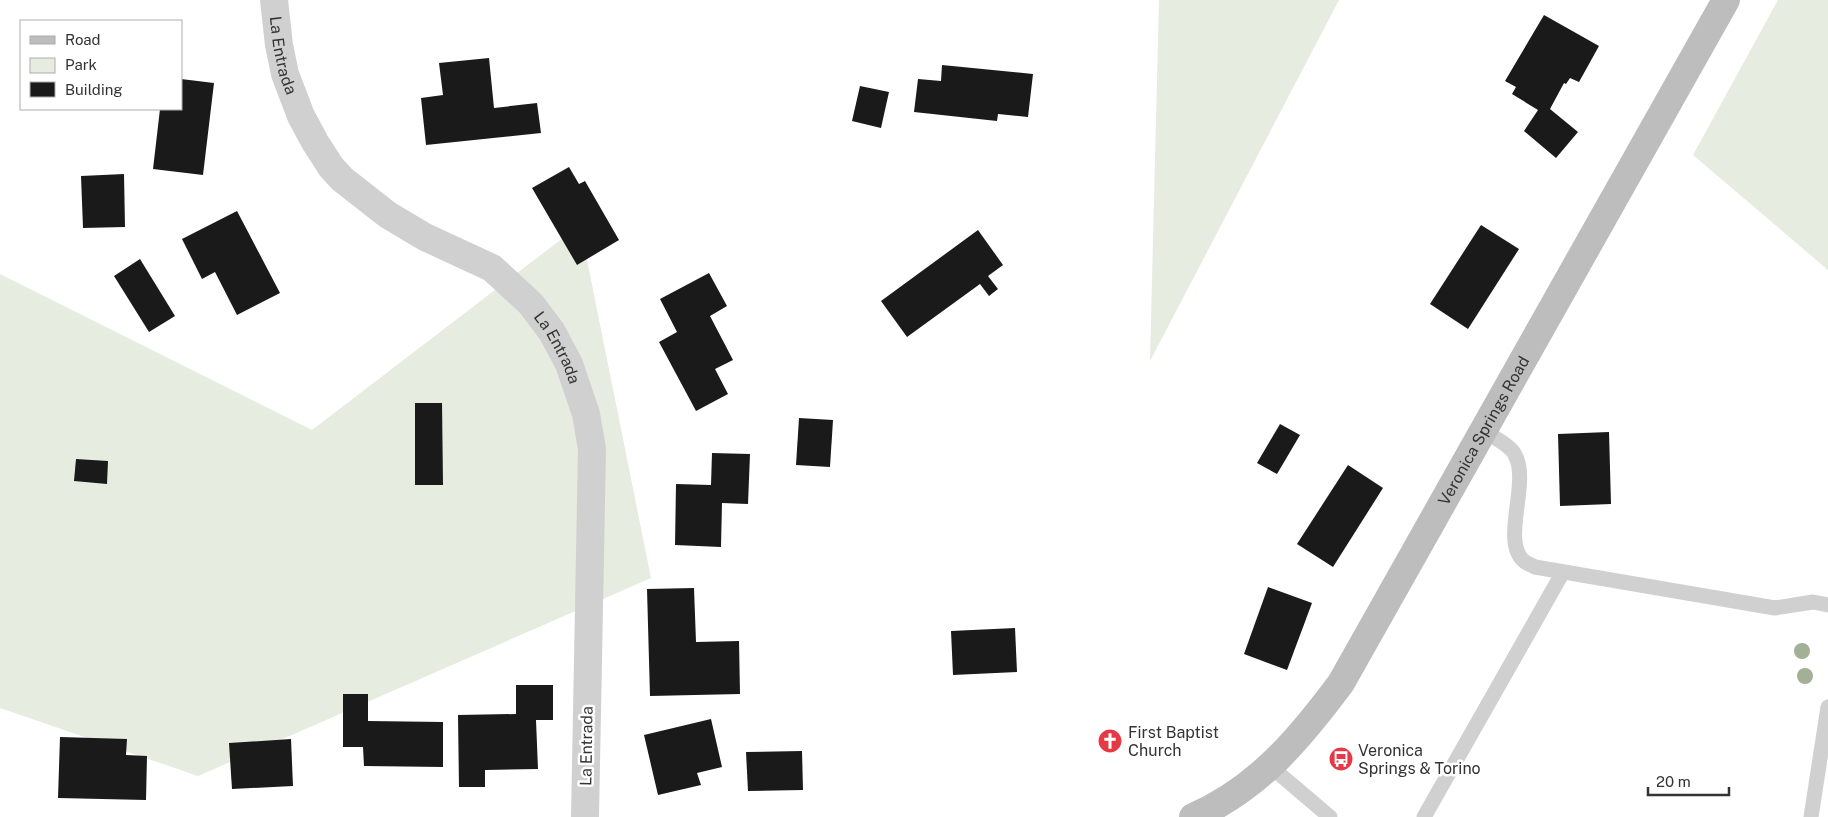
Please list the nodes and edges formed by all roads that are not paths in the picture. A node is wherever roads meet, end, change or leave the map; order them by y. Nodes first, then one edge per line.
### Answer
1 (274, 0) edge
2 (1726, 0) edge
3 (1483, 432) junction
4 (1563, 572) junction
5 (1828, 605) edge
6 (1828, 707) edge
7 (1270, 766) junction
8 (585, 817) edge
9 (1194, 817) edge
10 (1330, 817) edge
11 (1424, 817) edge
12 (1811, 817) edge

1 - 8 street, La Entrada
2 - 3 street, Veronica Springs Road
3 - 4 lane
3 - 7 street, Veronica Springs Road
4 - 5 lane
4 - 11 lane
6 - 12 lane
7 - 9 street, Veronica Springs Road
7 - 10 lane

